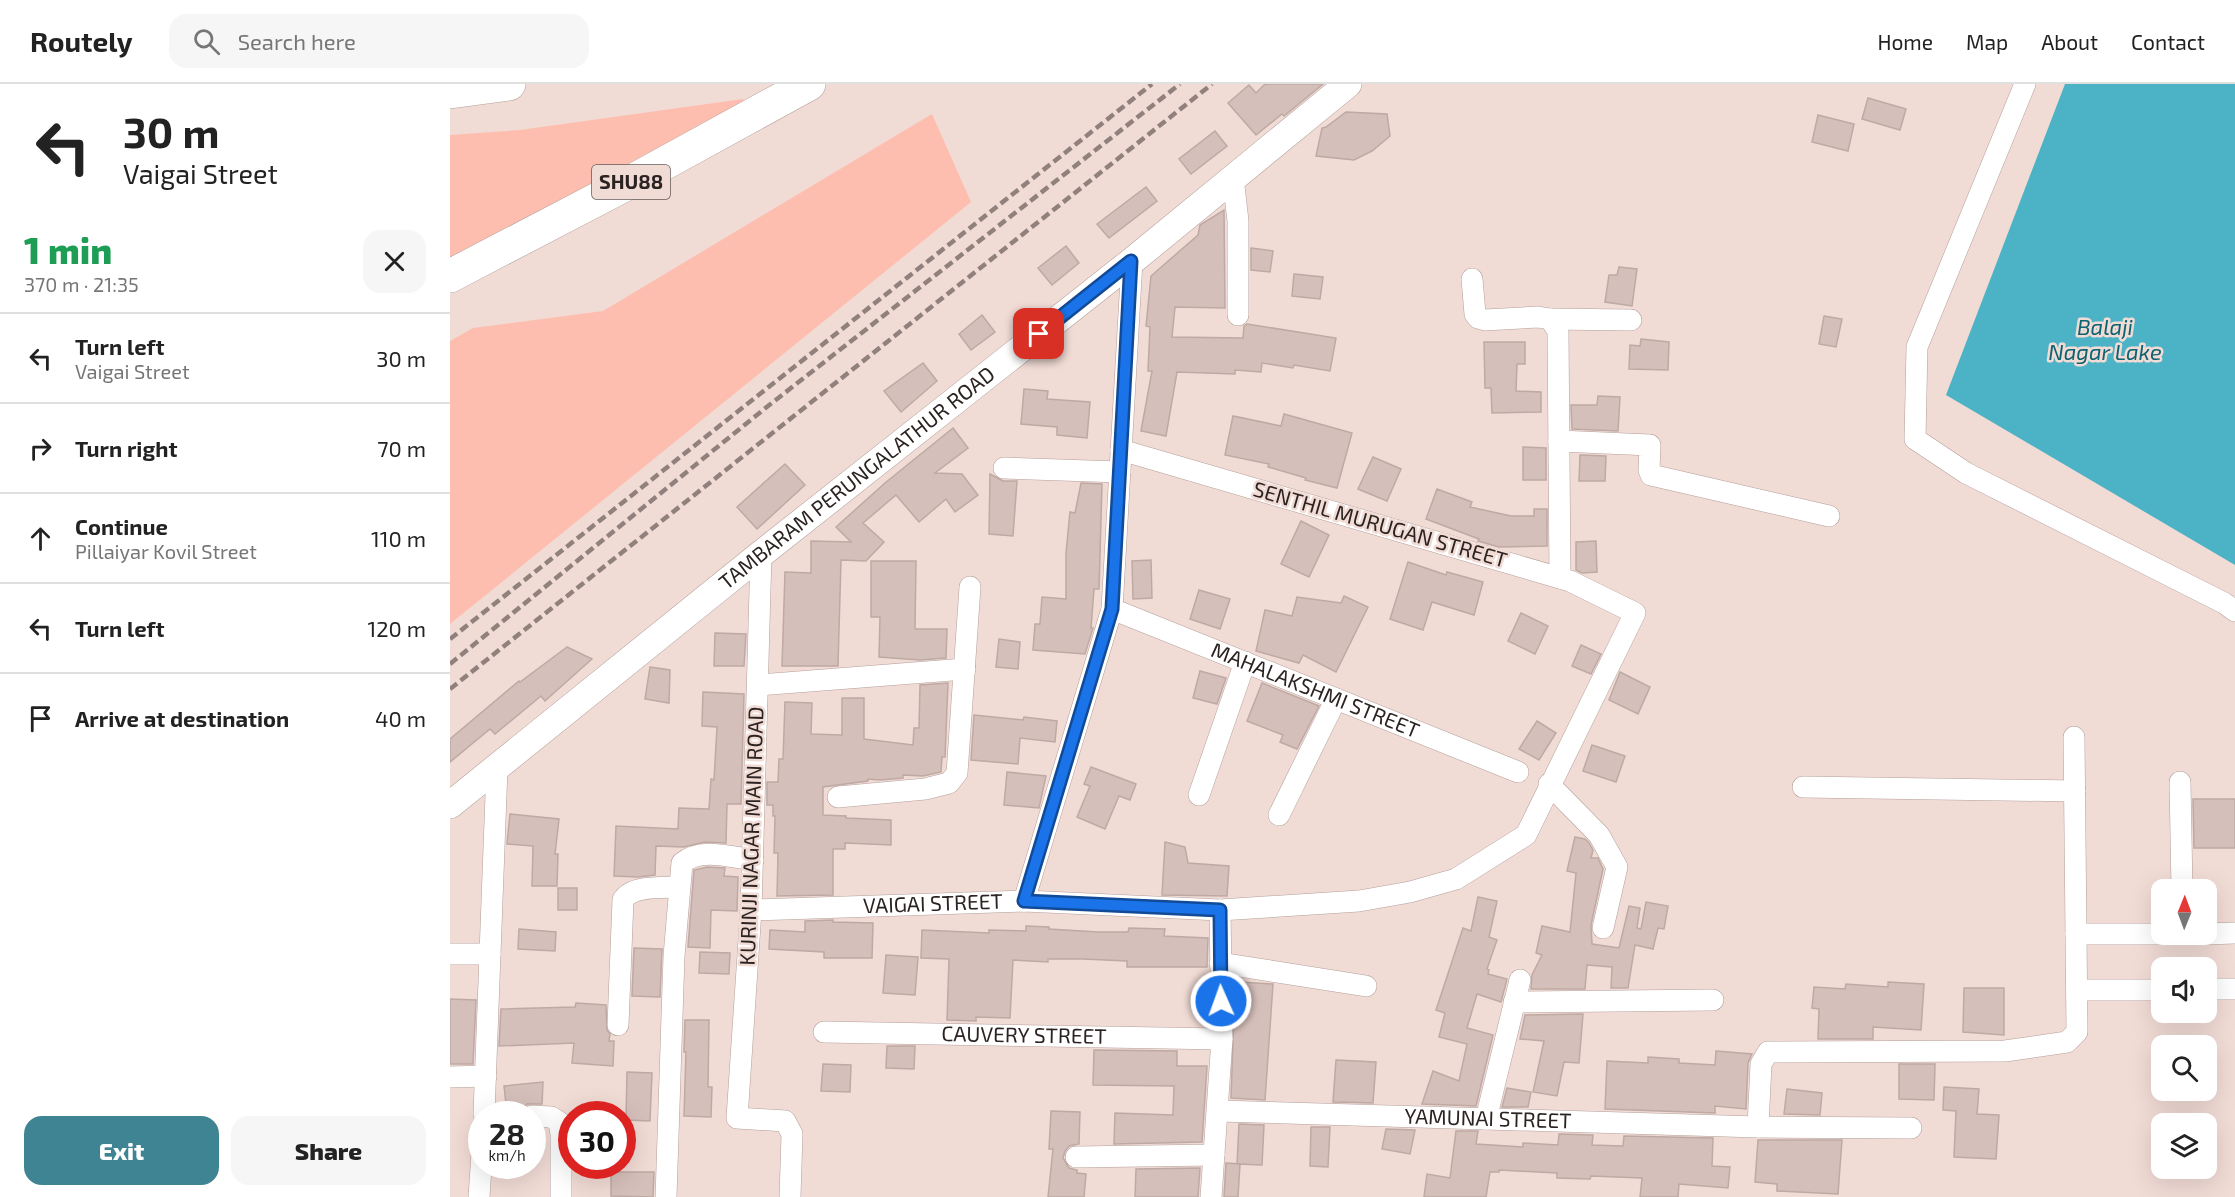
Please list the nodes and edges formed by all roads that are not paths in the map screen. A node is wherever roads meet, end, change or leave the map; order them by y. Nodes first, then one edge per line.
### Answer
1 (508, 84) edge
2 (809, 84) edge
3 (1348, 84) edge
4 (2025, 84) edge
5 (450, 92) edge
6 (1233, 178) junction
7 (1131, 261) junction
8 (450, 276) edge
9 (1472, 279) dead end
10 (1238, 315) dead end
11 (1550, 319) junction
12 (1631, 320) dead end
13 (1559, 441) junction
14 (1121, 450) junction
15 (1004, 468) dead end
16 (1120, 472) junction
17 (1829, 516) dead end
18 (761, 554) junction
19 (1560, 578) junction
20 (970, 587) dead end
21 (1112, 609) junction
22 (2235, 610) edge
23 (1635, 613) joint
24 (1245, 662) junction
25 (965, 669) junction
26 (758, 685) junction
27 (1336, 699) junction
28 (2074, 737) dead end
29 (497, 768) junction
30 (1518, 772) dead end
31 (2180, 782) dead end
32 (1549, 784) junction
33 (1803, 787) dead end
34 (2075, 791) junction
35 (1199, 795) dead end
36 (838, 797) dead end
37 (450, 805) edge
38 (1278, 815) dead end
39 (753, 860) junction
40 (2182, 879) edge
41 (679, 887) junction
42 (1024, 901) junction
43 (751, 910) junction
44 (1220, 910) junction
45 (1603, 928) dead end
46 (2235, 933) edge
47 (2076, 934) junction
48 (2151, 934) edge
49 (2217, 934) edge
50 (450, 954) edge
51 (490, 954) junction
52 (1220, 963) junction
53 (1520, 980) dead end
54 (1366, 986) dead end
55 (2235, 989) edge
56 (2077, 990) junction
57 (2151, 990) edge
58 (2217, 990) edge
59 (1713, 1000) dead end
60 (1514, 1002) junction
61 (618, 1025) dead end
62 (824, 1032) dead end
63 (1222, 1039) junction
64 (486, 1076) junction
65 (450, 1077) edge
66 (485, 1101) edge
67 (1218, 1111) junction
68 (546, 1117) edge
69 (1486, 1119) junction
70 (1758, 1127) junction
71 (1911, 1128) dead end
72 (1214, 1155) junction
73 (1076, 1157) dead end
74 (480, 1179) edge
75 (479, 1197) edge
76 (561, 1197) edge
77 (666, 1197) edge
78 (790, 1197) edge
79 (1212, 1197) edge

1 - 5 main road
2 - 8 main road, SHU88
3 - 6 street, TAMBARAM PERUNGALATHUR ROAD
4 - 22 street
6 - 7 street, TAMBARAM PERUNGALATHUR ROAD
6 - 10 street
7 - 14 street
7 - 18 street, TAMBARAM PERUNGALATHUR ROAD
9 - 11 street
11 - 12 street
11 - 13 street
13 - 17 street
13 - 19 street
14 - 16 street
14 - 19 street, SENTHIL MURUGAN STREET
15 - 16 street
16 - 21 street
18 - 26 street, KURINJI NAGAR MAIN ROAD
18 - 29 street, TAMBARAM PERUNGALATHUR ROAD
19 - 23 street, SENTHIL MURUGAN STREET
20 - 25 street
21 - 24 street, MAHALAKSHMI STREET
21 - 42 street
23 - 32 street, VAIGAI STREET
24 - 27 street, MAHALAKSHMI STREET
24 - 35 street
25 - 26 street
25 - 36 street
26 - 39 street, KURINJI NAGAR MAIN ROAD
27 - 30 street, MAHALAKSHMI STREET
27 - 38 street
28 - 34 street
29 - 37 street, TAMBARAM PERUNGALATHUR ROAD
29 - 51 street
31 - 40 street
32 - 44 street, VAIGAI STREET
32 - 45 street
33 - 34 street
34 - 47 street
39 - 41 street
39 - 43 street, KURINJI NAGAR MAIN ROAD
41 - 61 street
41 - 77 street
42 - 43 street, VAIGAI STREET
42 - 44 street, VAIGAI STREET
43 - 78 street, KURINJI NAGAR MAIN ROAD
44 - 52 street
46 - 49 street
47 - 48 street
47 - 56 street
50 - 51 street
51 - 64 street
52 - 54 street
52 - 63 street
53 - 60 street
55 - 58 street
56 - 57 street
56 - 70 street
59 - 60 street
60 - 69 street
62 - 63 street, CAUVERY STREET
63 - 67 street
64 - 65 street
64 - 66 street
67 - 69 street, YAMUNAI STREET
67 - 72 street
68 - 76 street
69 - 70 street, YAMUNAI STREET
70 - 71 street, YAMUNAI STREET
72 - 73 street
72 - 79 street
74 - 75 street

